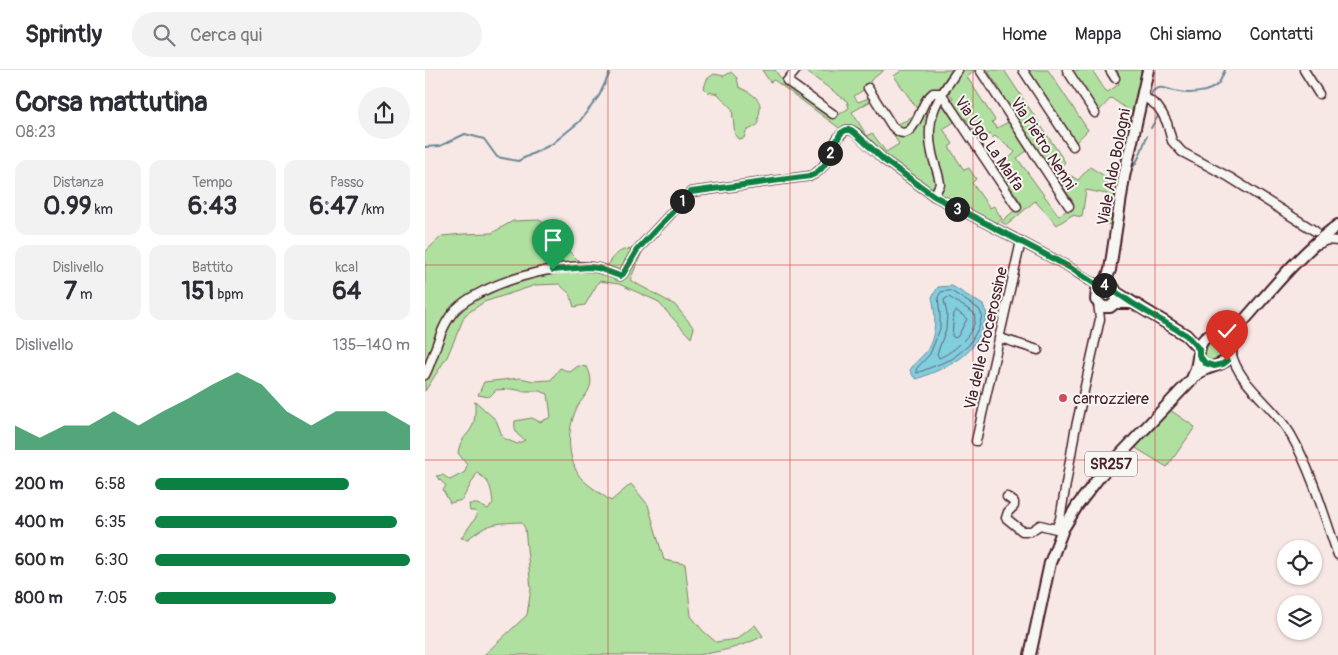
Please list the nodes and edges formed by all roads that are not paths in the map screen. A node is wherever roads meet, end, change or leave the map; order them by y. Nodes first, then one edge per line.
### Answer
1 (797, 70) edge
2 (959, 70) edge
3 (980, 70) edge
4 (1023, 70) edge
5 (1067, 70) edge
6 (1110, 70) edge
7 (1148, 70) edge
8 (1304, 70) edge
9 (1115, 78) dead end
10 (868, 88) dead end
11 (941, 93) junction
12 (1319, 94) dead end
13 (1142, 95) junction
14 (1095, 113) dead end
15 (833, 114) dead end
16 (1073, 146) dead end
17 (934, 196) junction
18 (1069, 206) dead end
19 (1017, 207) dead end
20 (1338, 225) edge
21 (1315, 231) dead end
22 (1021, 241) junction
23 (1338, 241) edge
24 (1305, 253) junction
25 (1109, 270) junction
26 (1101, 288) junction
27 (1114, 298) junction
28 (1098, 303) junction
29 (1100, 319) junction
30 (1240, 325) junction
31 (1186, 335) junction
32 (1212, 336) junction
33 (999, 338) junction
34 (1038, 350) dead end
35 (1231, 350) junction
36 (1199, 352) junction
37 (1217, 366) junction
38 (1239, 373) junction
39 (425, 375) edge
40 (1192, 379) junction
41 (976, 441) dead end
42 (1007, 497) dead end
43 (1336, 542) edge
44 (1338, 555) edge
45 (1030, 655) edge

1 - 15 street
2 - 11 street
3 - 18 street, Via Pietro Nenni
4 - 16 street
5 - 14 street
6 - 9 street
7 - 13 main road, Viale Aldo Bologni
8 - 12 street
10 - 11 street
11 - 17 street
11 - 19 street, Via Ugo La Malfa
13 - 21 street
13 - 25 main road, Viale Aldo Bologni
17 - 22 street
17 - 39 street
20 - 24 main road, SR257
22 - 26 street
22 - 33 street, Via delle Crocerossine
23 - 24 street
24 - 30 main road, SR257
25 - 26 main road, Viale Aldo Bologni
25 - 27 main road, Viale Aldo Bologni
26 - 27 main road
26 - 28 main road
27 - 28 main road
27 - 29 street
27 - 31 main road
28 - 29 street
29 - 42 street
30 - 32 main road, SR257
30 - 35 main road, SR257
31 - 32 main road
31 - 36 main road
32 - 35 main road
32 - 36 main road, SR257
33 - 34 street
33 - 41 street, Via delle Crocerossine
35 - 37 main road, SR257
35 - 38 street
36 - 37 main road
36 - 40 main road, SR257
37 - 38 street
37 - 40 main road, SR257
38 - 43 street
40 - 45 main road, SR257
43 - 44 street

